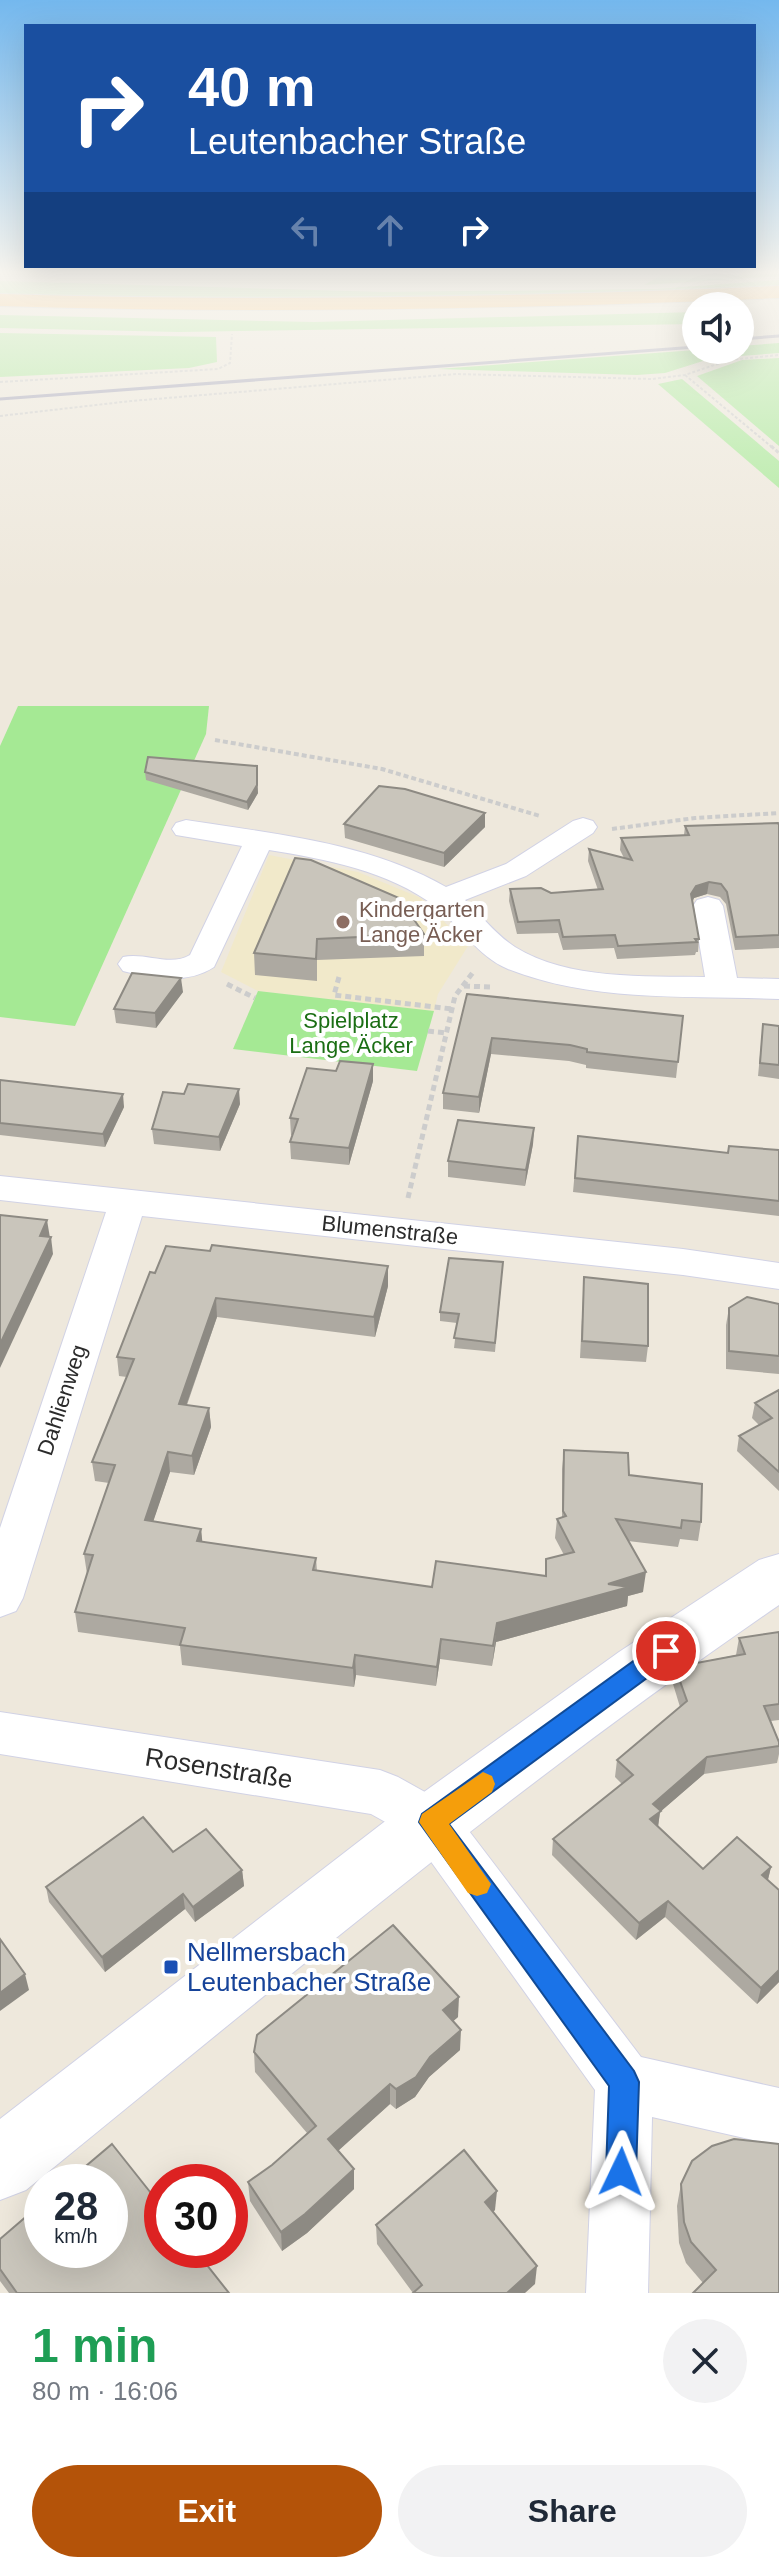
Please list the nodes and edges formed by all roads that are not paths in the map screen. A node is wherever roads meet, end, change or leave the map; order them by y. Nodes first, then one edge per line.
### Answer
1 (583, 827) road end
2 (186, 829) dead end
3 (259, 841) junction
4 (444, 898) junction
5 (708, 906) dead end
6 (134, 964) dead end
7 (722, 985) junction
8 (779, 989) edge
9 (0, 1188) edge
10 (127, 1203) junction
11 (779, 1276) edge
12 (779, 1576) edge
13 (0, 1598) edge
14 (0, 1733) edge
15 (432, 1822) junction
16 (624, 2082) junction
17 (779, 2117) edge
18 (0, 2164) edge
19 (617, 2293) edge

1 - 4 street
2 - 3 street
3 - 4 street
3 - 6 street
4 - 7 street
5 - 7 street
7 - 8 street
9 - 10 street, Blumenstraße
10 - 11 street, Blumenstraße
10 - 13 street, Dahlienweg
12 - 15 street
14 - 15 street, Rosenstraße
15 - 16 street
15 - 18 street
16 - 17 street
16 - 19 street

